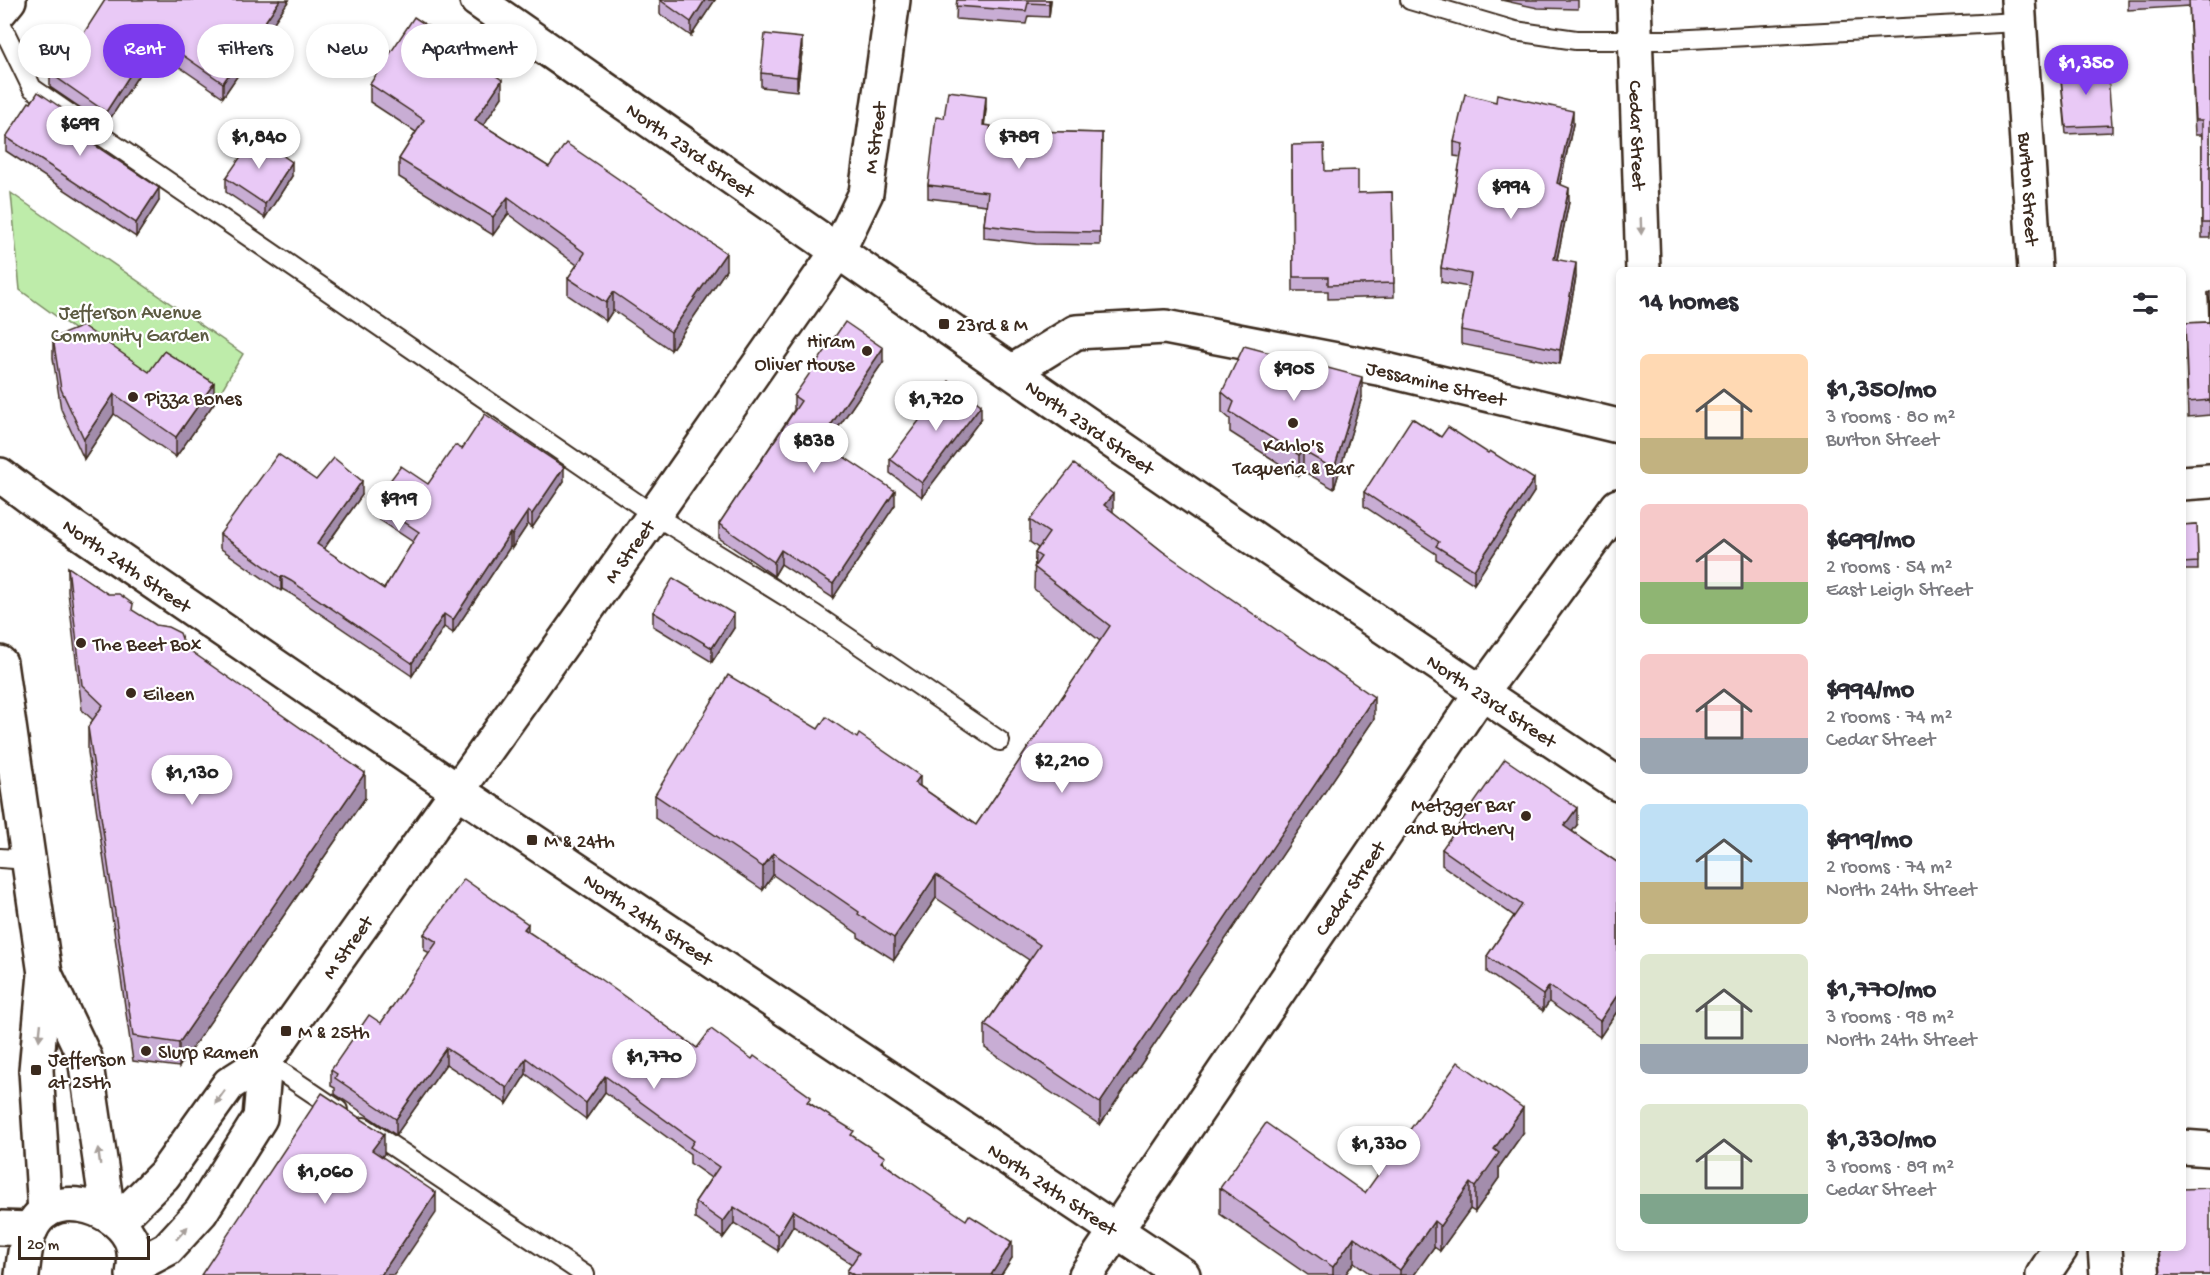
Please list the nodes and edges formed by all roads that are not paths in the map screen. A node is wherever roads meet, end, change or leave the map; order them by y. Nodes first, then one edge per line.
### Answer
1 (9, 0) edge
2 (477, 0) edge
3 (893, 0) edge
4 (1410, 0) edge
5 (1634, 0) edge
6 (0, 11) edge
7 (2018, 11) edge
8 (0, 22) edge
9 (1636, 41) junction
10 (838, 251) junction
11 (1643, 267) edge
12 (2035, 267) edge
13 (1013, 372) junction
14 (1616, 426) edge
15 (0, 475) edge
16 (2210, 481) edge
17 (2186, 483) edge
18 (1616, 509) edge
19 (654, 515) junction
20 (0, 663) edge
21 (1481, 693) junction
22 (1000, 741) dead end
23 (1616, 783) edge
24 (458, 791) junction
25 (14, 859) edge
26 (45, 974) junction
27 (265, 1061) junction
28 (2186, 1148) edge
29 (2210, 1149) edge
30 (113, 1218) junction
31 (25, 1223) edge
32 (1117, 1229) junction
33 (2059, 1251) edge
34 (2105, 1251) edge
35 (134, 1270) edge
36 (22, 1275) edge
37 (585, 1275) edge
38 (1086, 1275) edge
39 (1183, 1275) edge
40 (2043, 1275) edge
41 (2107, 1275) edge

1 - 6 street
2 - 10 street, North 23rd Street
3 - 10 street, M Street
4 - 9 lane
5 - 9 street, Cedar Street
7 - 9 lane
7 - 12 street, Burton Street
8 - 19 lane
9 -> 11 street, Cedar Street
10 - 13 street, North 23rd Street
10 - 19 street, M Street
13 - 14 street, Jessamine Street
13 - 21 street, North 23rd Street
15 - 24 street, North 24th Street
16 - 17 street
18 - 21 street, Cedar Street
19 - 22 lane
19 - 24 street, M Street
20 - 25 street
21 - 23 street, North 23rd Street
21 - 32 street, Cedar Street
24 - 27 street, M Street
24 - 32 street, North 24th Street
25 - 26 street
30 -> 26 street
26 -> 31 street
27 -> 30 street, M Street
35 -> 27 street
27 - 37 lane
28 - 29 street
30 - 31 street
30 - 35 street
31 - 36 street
32 - 38 street, Cedar Street
32 - 39 street, North 24th Street
33 - 40 street
34 - 41 street

